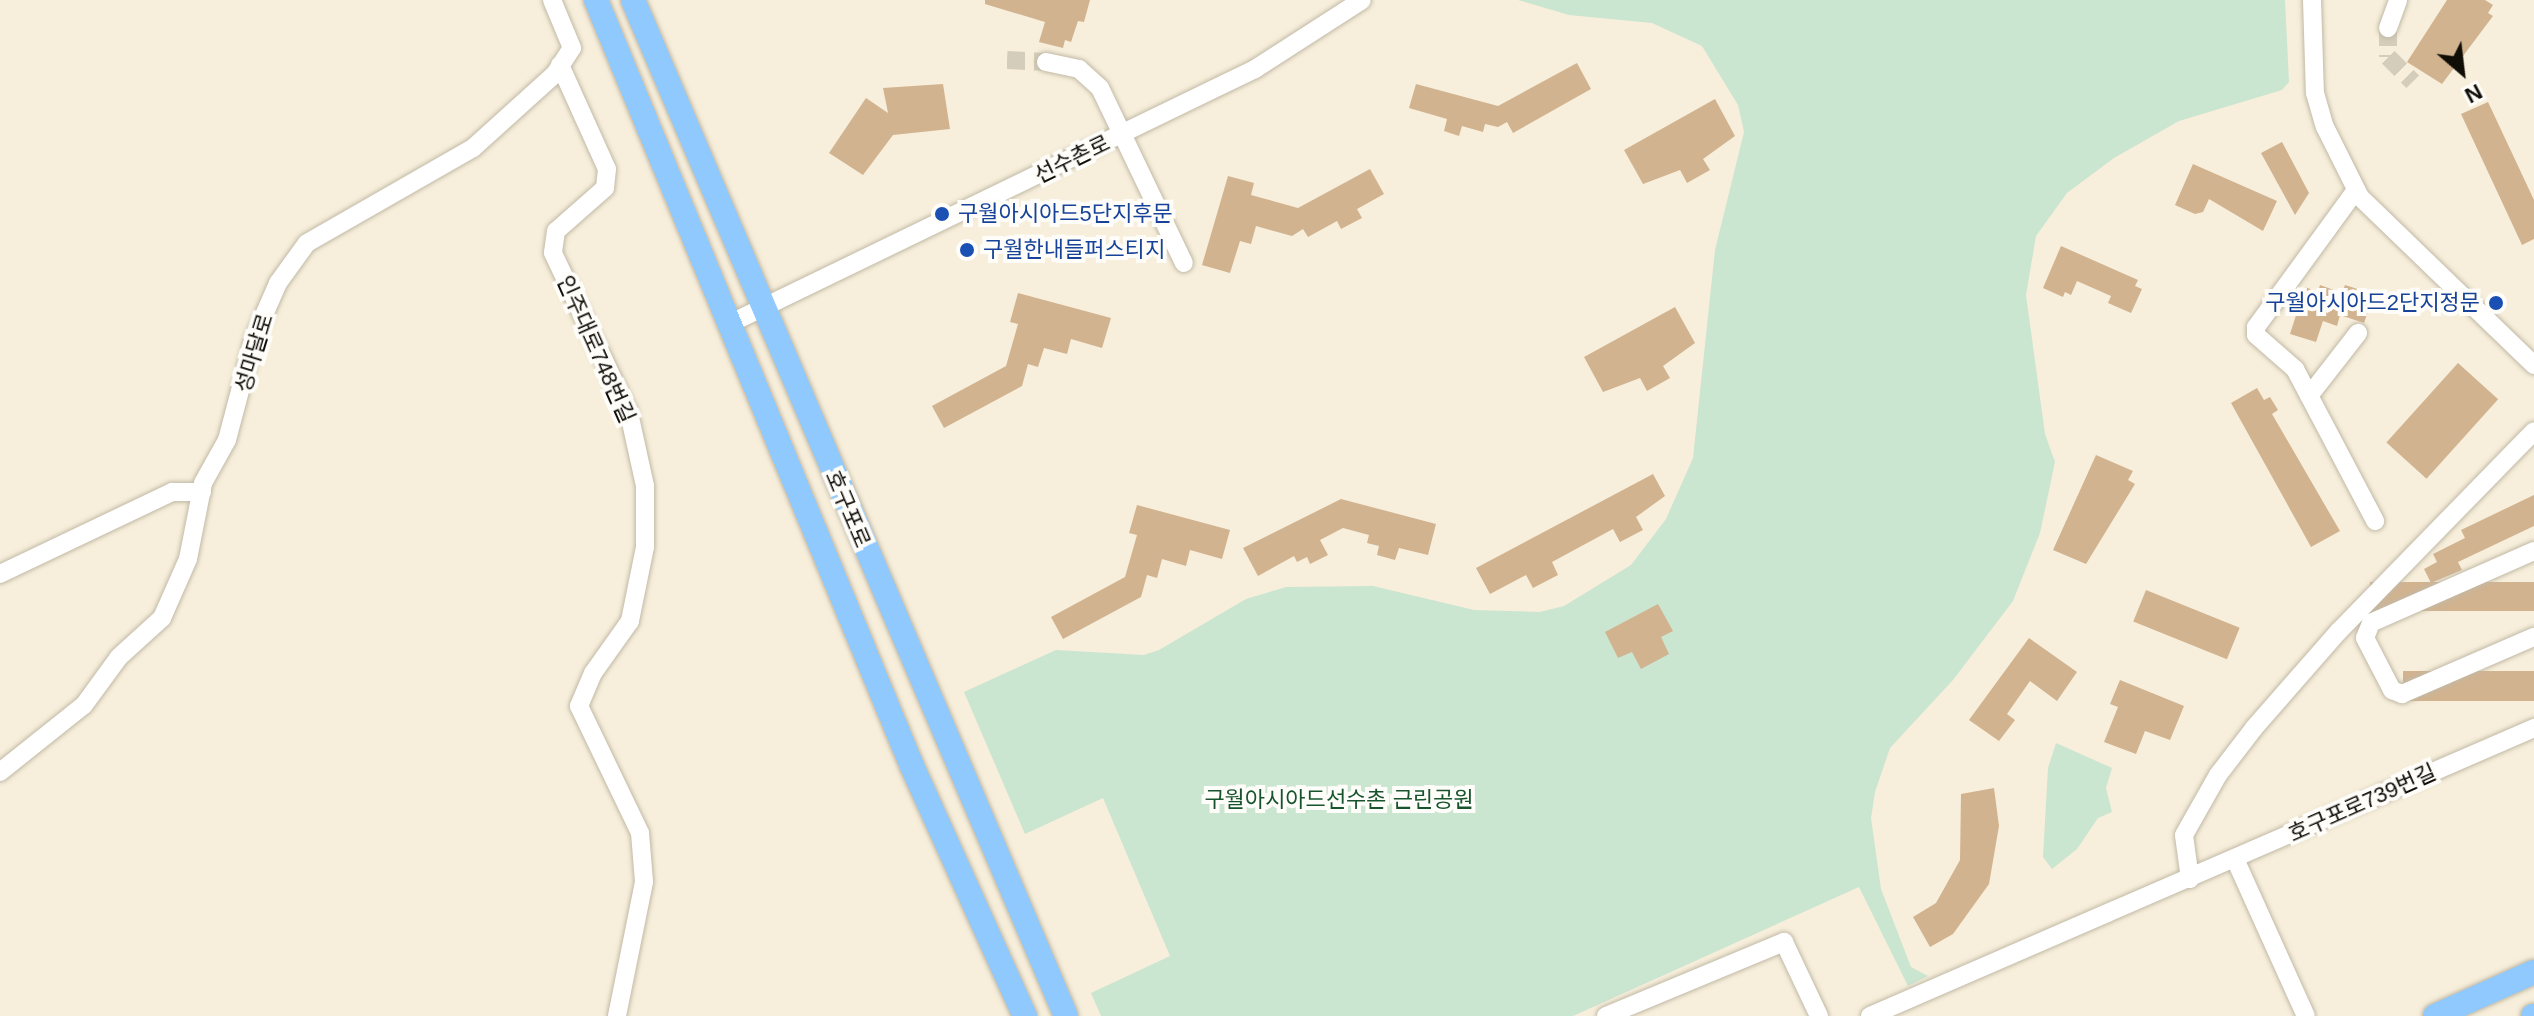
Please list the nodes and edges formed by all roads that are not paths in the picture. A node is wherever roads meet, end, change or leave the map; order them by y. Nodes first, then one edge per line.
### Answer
1 (552, 0) edge
2 (596, 0) edge
3 (633, 0) edge
4 (1362, 0) edge
5 (2312, 0) edge
6 (2398, 0) edge
7 (2388, 28) tunnel mouth
8 (1046, 62) tunnel mouth
9 (560, 65) junction
10 (1123, 134) junction
11 (2356, 190) junction
12 (1184, 263) dead end
13 (763, 308) junction
14 (729, 324) junction
15 (2358, 333) dead end
16 (2534, 365) edge
17 (2309, 396) junction
18 (2534, 431) edge
19 (202, 492) junction
20 (2375, 521) dead end
21 (2534, 551) edge
22 (0, 574) edge
23 (2534, 637) edge
24 (2534, 728) edge
25 (0, 772) edge
26 (2235, 859) junction
27 (2190, 879) junction
28 (2534, 972) edge
29 (617, 1016) edge
30 (1025, 1016) edge
31 (1066, 1016) edge
32 (1606, 1016) edge
33 (1819, 1016) edge
34 (1870, 1016) edge
35 (2306, 1016) edge
36 (2435, 1016) edge

1 - 9 street
2 - 14 main road, 호구포로
3 - 13 main road, 호구포로
4 - 10 street, 선수촌로
5 - 11 street
6 - 7 street
8 - 10 street
9 - 19 street, 성마달로
9 - 29 street, 인주대로748번길
10 - 12 street
10 - 13 street, 선수촌로
11 - 16 street
11 - 17 street
13 - 14 street, 선수촌로
13 - 31 main road, 호구포로
14 - 30 main road, 호구포로
15 - 17 street
17 - 20 street
18 - 27 street
19 - 22 street
19 - 25 street, 성마달로
21 - 23 street
24 - 26 street, 호구포로739번길
26 - 27 street, 호구포로739번길
26 - 35 street
27 - 34 street, 호구포로739번길
28 - 36 main road
32 - 33 street

